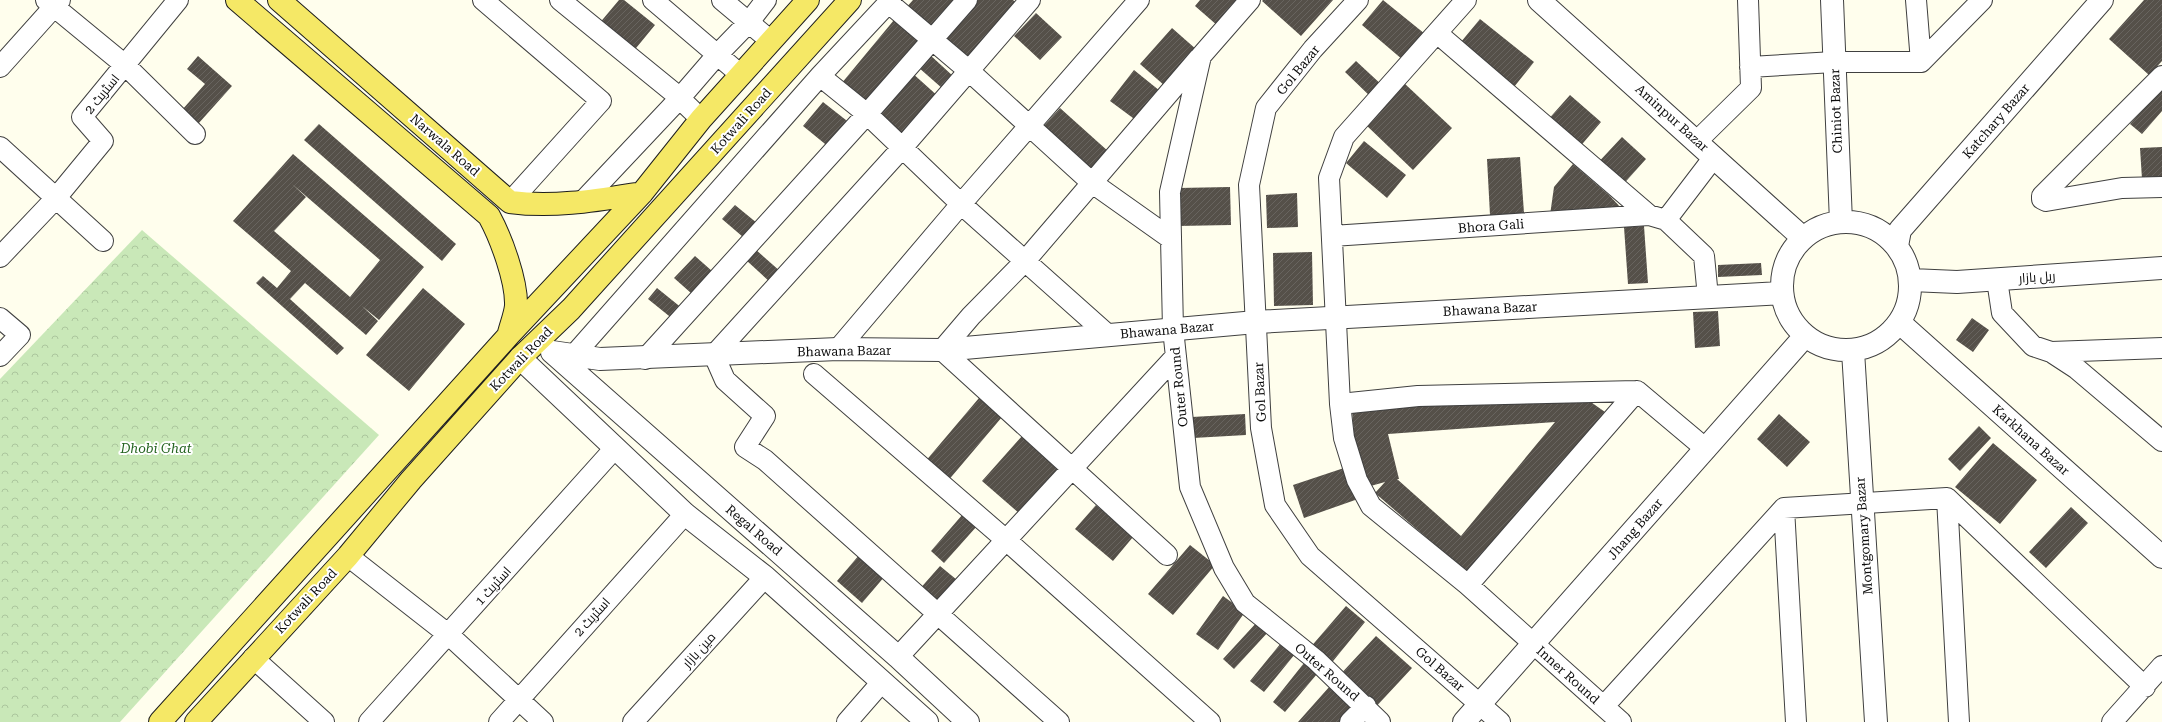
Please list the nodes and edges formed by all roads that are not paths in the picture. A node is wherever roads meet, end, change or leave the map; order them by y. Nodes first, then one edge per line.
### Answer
1 (178, 0) edge
2 (237, 0) edge
3 (279, 0) edge
4 (483, 0) edge
5 (560, 0) edge
6 (653, 0) edge
7 (722, 0) edge
8 (766, 0) edge
9 (808, 0) edge
10 (850, 0) edge
11 (967, 0) edge
12 (1030, 0) edge
13 (1138, 0) edge
14 (1250, 0) edge
15 (1358, 0) edge
16 (1466, 0) edge
17 (1539, 0) edge
18 (1832, 0) edge
19 (1916, 0) edge
20 (1982, 0) edge
21 (2102, 0) edge
22 (890, 1) edge
23 (1746, 1) edge
24 (53, 2) edge
25 (749, 22) junction
26 (1437, 32) junction
27 (932, 39) junction
28 (771, 41) junction
29 (717, 55) junction
30 (1201, 56) junction
31 (1834, 62) junction
32 (1921, 62) junction
33 (125, 65) junction
34 (0, 67) edge
35 (1750, 67) junction
36 (968, 70) junction
37 (741, 75) junction
38 (820, 76) junction
39 (2162, 76) edge
40 (679, 99) junction
41 (867, 114) junction
42 (701, 119) junction
43 (1029, 126) junction
44 (195, 134) dead end
45 (1697, 141) junction
46 (0, 147) edge
47 (902, 148) junction
48 (1714, 157) junction
49 (1091, 182) junction
50 (2162, 186) edge
51 (642, 193) junction
52 (56, 198) junction
53 (510, 202) junction
54 (582, 202) junction
55 (961, 204) junction
56 (1658, 218) junction
57 (1840, 222) junction
58 (1332, 236) junction
59 (1170, 238) junction
60 (1803, 238) junction
61 (103, 241) dead end
62 (1897, 246) junction
63 (0, 257) edge
64 (1025, 261) junction
65 (2162, 268) edge
66 (1911, 280) junction
67 (1997, 280) junction
68 (1782, 293) junction
69 (1708, 297) junction
70 (0, 318) edge
71 (1337, 318) junction
72 (1256, 322) junction
73 (1900, 323) junction
74 (1173, 329) junction
75 (509, 335) junction
76 (1108, 336) junction
77 (1805, 336) junction
78 (2162, 348) edge
79 (555, 349) junction
80 (838, 349) junction
81 (942, 350) junction
82 (1853, 350) junction
83 (2051, 352) junction
84 (714, 355) junction
85 (0, 356) edge
86 (1176, 356) junction
87 (520, 358) junction
88 (645, 358) junction
89 (814, 374) dead end
90 (1637, 391) junction
91 (1340, 404) junction
92 (2162, 441) edge
93 (615, 448) junction
94 (1706, 449) junction
95 (1072, 469) junction
96 (1947, 498) junction
97 (1862, 504) junction
98 (1784, 508) junction
99 (685, 514) junction
100 (1006, 540) junction
101 (1167, 555) dead end
102 (348, 556) junction
103 (2162, 557) edge
104 (765, 577) junction
105 (1468, 585) junction
106 (939, 615) junction
107 (448, 635) junction
108 (1533, 644) junction
109 (898, 657) junction
110 (253, 658) junction
111 (2162, 666) edge
112 (881, 683) junction
113 (2145, 688) junction
114 (518, 700) junction
115 (1480, 704) junction
116 (1366, 706) junction
117 (1604, 706) junction
118 (160, 722) edge
119 (196, 722) edge
120 (324, 722) edge
121 (369, 722) edge
122 (499, 722) edge
123 (543, 722) edge
124 (633, 722) edge
125 (847, 722) edge
126 (927, 722) edge
127 (968, 722) edge
128 (1060, 722) edge
129 (1210, 722) edge
130 (1350, 722) edge
131 (1380, 722) edge
132 (1464, 722) edge
133 (1500, 722) edge
134 (1621, 722) edge
135 (1796, 722) edge
136 (1876, 722) edge
137 (1959, 722) edge
138 (2112, 722) edge

1 - 33 street, اسٹریٹ 2
2 - 75 main road
3 - 53 main road, Narwala Road
4 - 53 street
5 - 40 street
6 - 29 street
7 - 25 street
8 - 25 street
9 - 28 main road, Kotwali Road
10 - 79 main road, Kotwali Road
11 - 27 street
12 - 36 street
13 - 43 street
14 - 30 street, Outer Round
15 - 72 street, Gol Bazar
16 - 26 street, Inner Round
17 - 45 street, Aminpur Bazar
18 - 31 street, Chiniot Bazar
19 - 32 street
20 - 32 street
21 - 62 street, Katchary Bazar
22 - 27 street
22 - 38 street
23 - 35 street
24 - 33 street
24 - 34 street
25 - 28 street
25 - 29 street
26 - 56 street
26 - 58 street, Inner Round
27 - 36 street
27 - 41 street
28 - 37 main road, Kotwali Road
29 - 37 street
29 - 40 street
30 - 49 street
30 - 59 street, Outer Round
31 - 32 street
31 - 35 street
31 - 57 street, Chiniot Bazar
33 - 44 street
33 - 52 street, اسٹریٹ 2
35 - 45 street
36 - 43 street
36 - 47 street
37 - 42 main road, Kotwali Road
38 - 41 street
38 - 79 street
39 - 50 street
40 - 42 street
40 - 54 street
41 - 47 street
41 - 88 street
42 - 51 main road, Kotwali Road
43 - 49 street
43 - 55 street
45 - 48 street, Aminpur Bazar
46 - 52 street
47 - 55 street
47 - 84 street
48 - 56 street
48 - 60 street, Aminpur Bazar
49 - 59 street
49 - 64 street
51 - 54 main road
51 - 75 main road, Kotwali Road
52 - 61 street
52 - 63 street, اسٹریٹ 2
53 - 54 main road
55 - 64 street
55 - 80 street
56 - 58 street, Bhora Gali
56 - 69 street
57 - 60 street
57 - 62 street
58 - 71 street, Inner Round
59 - 74 street, Outer Round
60 - 68 street
62 - 66 street
64 - 76 street
64 - 81 street
65 - 67 street, ریل بازار
66 - 67 street, ریل بازار
66 - 73 street
67 - 83 street
68 - 69 street, Bhawana Bazar
68 - 77 street
69 - 71 street, Bhawana Bazar
70 - 85 street
71 - 72 street, Bhawana Bazar
71 - 91 street, Inner Round
72 - 74 street, Bhawana Bazar
72 - 115 street, Gol Bazar
73 - 82 street
73 - 103 street, Karkhana Bazar
74 - 76 street, Bhawana Bazar
74 - 86 street, Outer Round
75 - 118 main road, Kotwali Road
76 - 81 street, Bhawana Bazar
77 - 82 street
77 - 94 street, Jhang Bazar
78 - 83 street
79 - 87 main road, Kotwali Road
79 - 88 street, Bhawana Bazar
79 - 109 street, Regal Road
80 - 81 street, Bhawana Bazar
80 - 84 street, Bhawana Bazar
81 - 95 street
82 - 97 street, Montgomary Bazar
83 - 92 street
84 - 88 street, Bhawana Bazar
84 - 106 street
86 - 95 street
86 - 116 street, Outer Round
87 - 93 street
87 - 102 main road, Kotwali Road
89 - 100 street
90 - 91 street
90 - 94 street
90 - 105 street
91 - 105 street, Inner Round
93 - 99 street
93 - 107 street, اسٹریٹ 1
94 - 108 street, Jhang Bazar
95 - 100 street
95 - 101 street
96 - 97 street
96 - 113 street
96 - 137 street
97 - 98 street
97 - 136 street, Montgomary Bazar
98 - 117 street
98 - 135 street
99 - 104 street
99 - 114 street, اسٹریٹ 2
100 - 106 street
100 - 129 street
102 - 107 street
102 - 110 main road, Kotwali Road
104 - 112 street
104 - 124 street, مین بازار
105 - 108 street, Inner Round
106 - 109 street
106 - 128 street
107 - 114 street
107 - 121 street, اسٹریٹ 1
108 - 115 street, Jhang Bazar
108 - 117 street, Inner Round
109 - 127 street, Regal Road
110 - 119 main road, Kotwali Road
110 - 120 street
111 - 113 street
112 - 125 street
112 - 126 street
113 - 138 street
114 - 122 street, اسٹریٹ 2
114 - 123 street
115 - 132 street, Jhang Bazar
115 - 133 street, Gol Bazar
116 - 130 street
116 - 131 street, Outer Round
117 - 134 street, Inner Round

